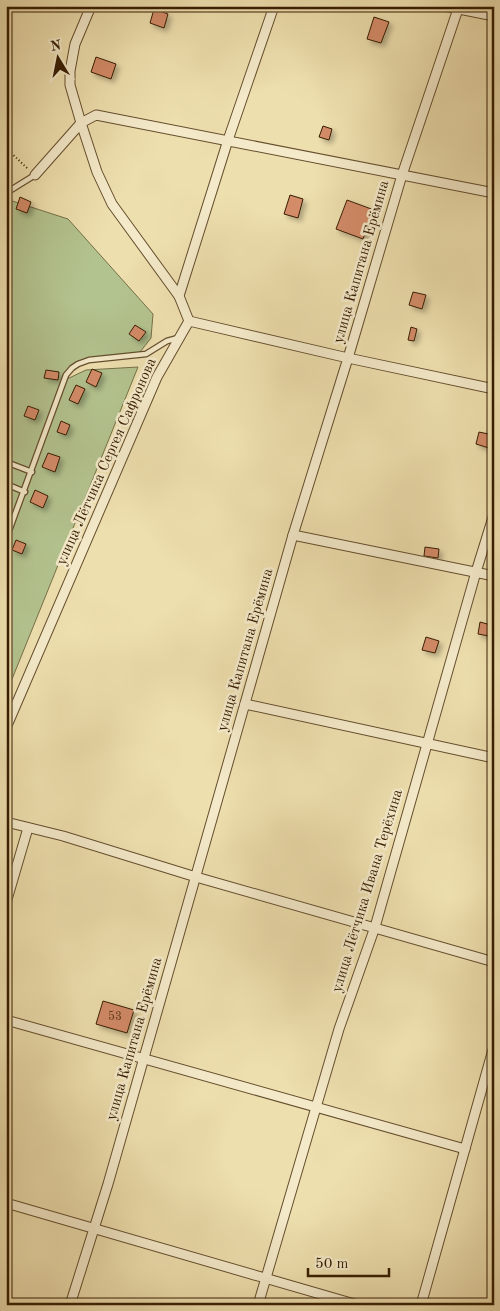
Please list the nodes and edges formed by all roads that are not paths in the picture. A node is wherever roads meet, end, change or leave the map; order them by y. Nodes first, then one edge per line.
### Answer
1 (92, 6) edge
2 (274, 6) edge
3 (444, 6) edge
4 (459, 8) edge
5 (494, 16) edge
6 (81, 123) junction
7 (228, 140) junction
8 (35, 175) joint
9 (402, 175) junction
10 (6, 193) edge
11 (494, 193) edge
12 (179, 296) junction
13 (189, 320) junction
14 (180, 338) junction
15 (348, 358) junction
16 (494, 389) edge
17 (6, 462) edge
18 (32, 472) junction
19 (6, 484) edge
20 (25, 492) junction
21 (494, 514) edge
22 (293, 535) junction
23 (6, 539) edge
24 (476, 572) junction
25 (494, 576) edge
26 (245, 704) junction
27 (6, 728) edge
28 (426, 743) junction
29 (494, 758) edge
30 (6, 822) edge
31 (28, 828) junction
32 (196, 877) junction
33 (6, 903) edge
34 (375, 927) junction
35 (494, 962) edge
36 (6, 1020) edge
37 (494, 1046) edge
38 (144, 1058) junction
39 (316, 1107) junction
40 (465, 1149) junction
41 (6, 1203) edge
42 (94, 1229) junction
43 (265, 1278) junction
44 (70, 1305) edge
45 (258, 1305) edge
46 (358, 1305) edge
47 (421, 1305) edge

1 - 6 street
2 - 7 street
3 - 4 street
4 - 5 street
4 - 9 street, улица Капитана Ерёмина
6 - 7 street
6 - 8 street
6 - 12 street
7 - 9 street
7 - 12 street
8 - 10 lane
9 - 11 street
9 - 15 street, улица Капитана Ерёмина
12 - 13 street
13 - 14 street, улица Лётчика Сергея Сафронова
13 - 15 street
14 - 18 lane
14 - 27 street, улица Лётчика Сергея Сафронова
15 - 16 street
15 - 22 street, улица Капитана Ерёмина
17 - 18 lane
18 - 20 lane
19 - 20 lane
20 - 23 lane
21 - 24 street, улица Лётчика Ивана Терёхина
22 - 24 street
22 - 26 street, улица Капитана Ерёмина
24 - 25 street
24 - 28 street, улица Лётчика Ивана Терёхина
26 - 28 street
26 - 32 street, улица Капитана Ерёмина
28 - 29 street
28 - 34 street, улица Лётчика Ивана Терёхина
30 - 31 street
31 - 32 street
31 - 33 street
32 - 34 street
32 - 38 street, улица Капитана Ерёмина
34 - 35 street
34 - 39 street, улица Лётчика Ивана Терёхина
36 - 38 street
37 - 40 street
38 - 39 street
38 - 42 street, улица Капитана Ерёмина
39 - 40 street
39 - 43 street, улица Лётчика Ивана Терёхина
40 - 47 street
41 - 42 street
42 - 43 street
42 - 44 street, улица Капитана Ерёмина
43 - 45 street, улица Лётчика Ивана Терёхина
43 - 46 street

